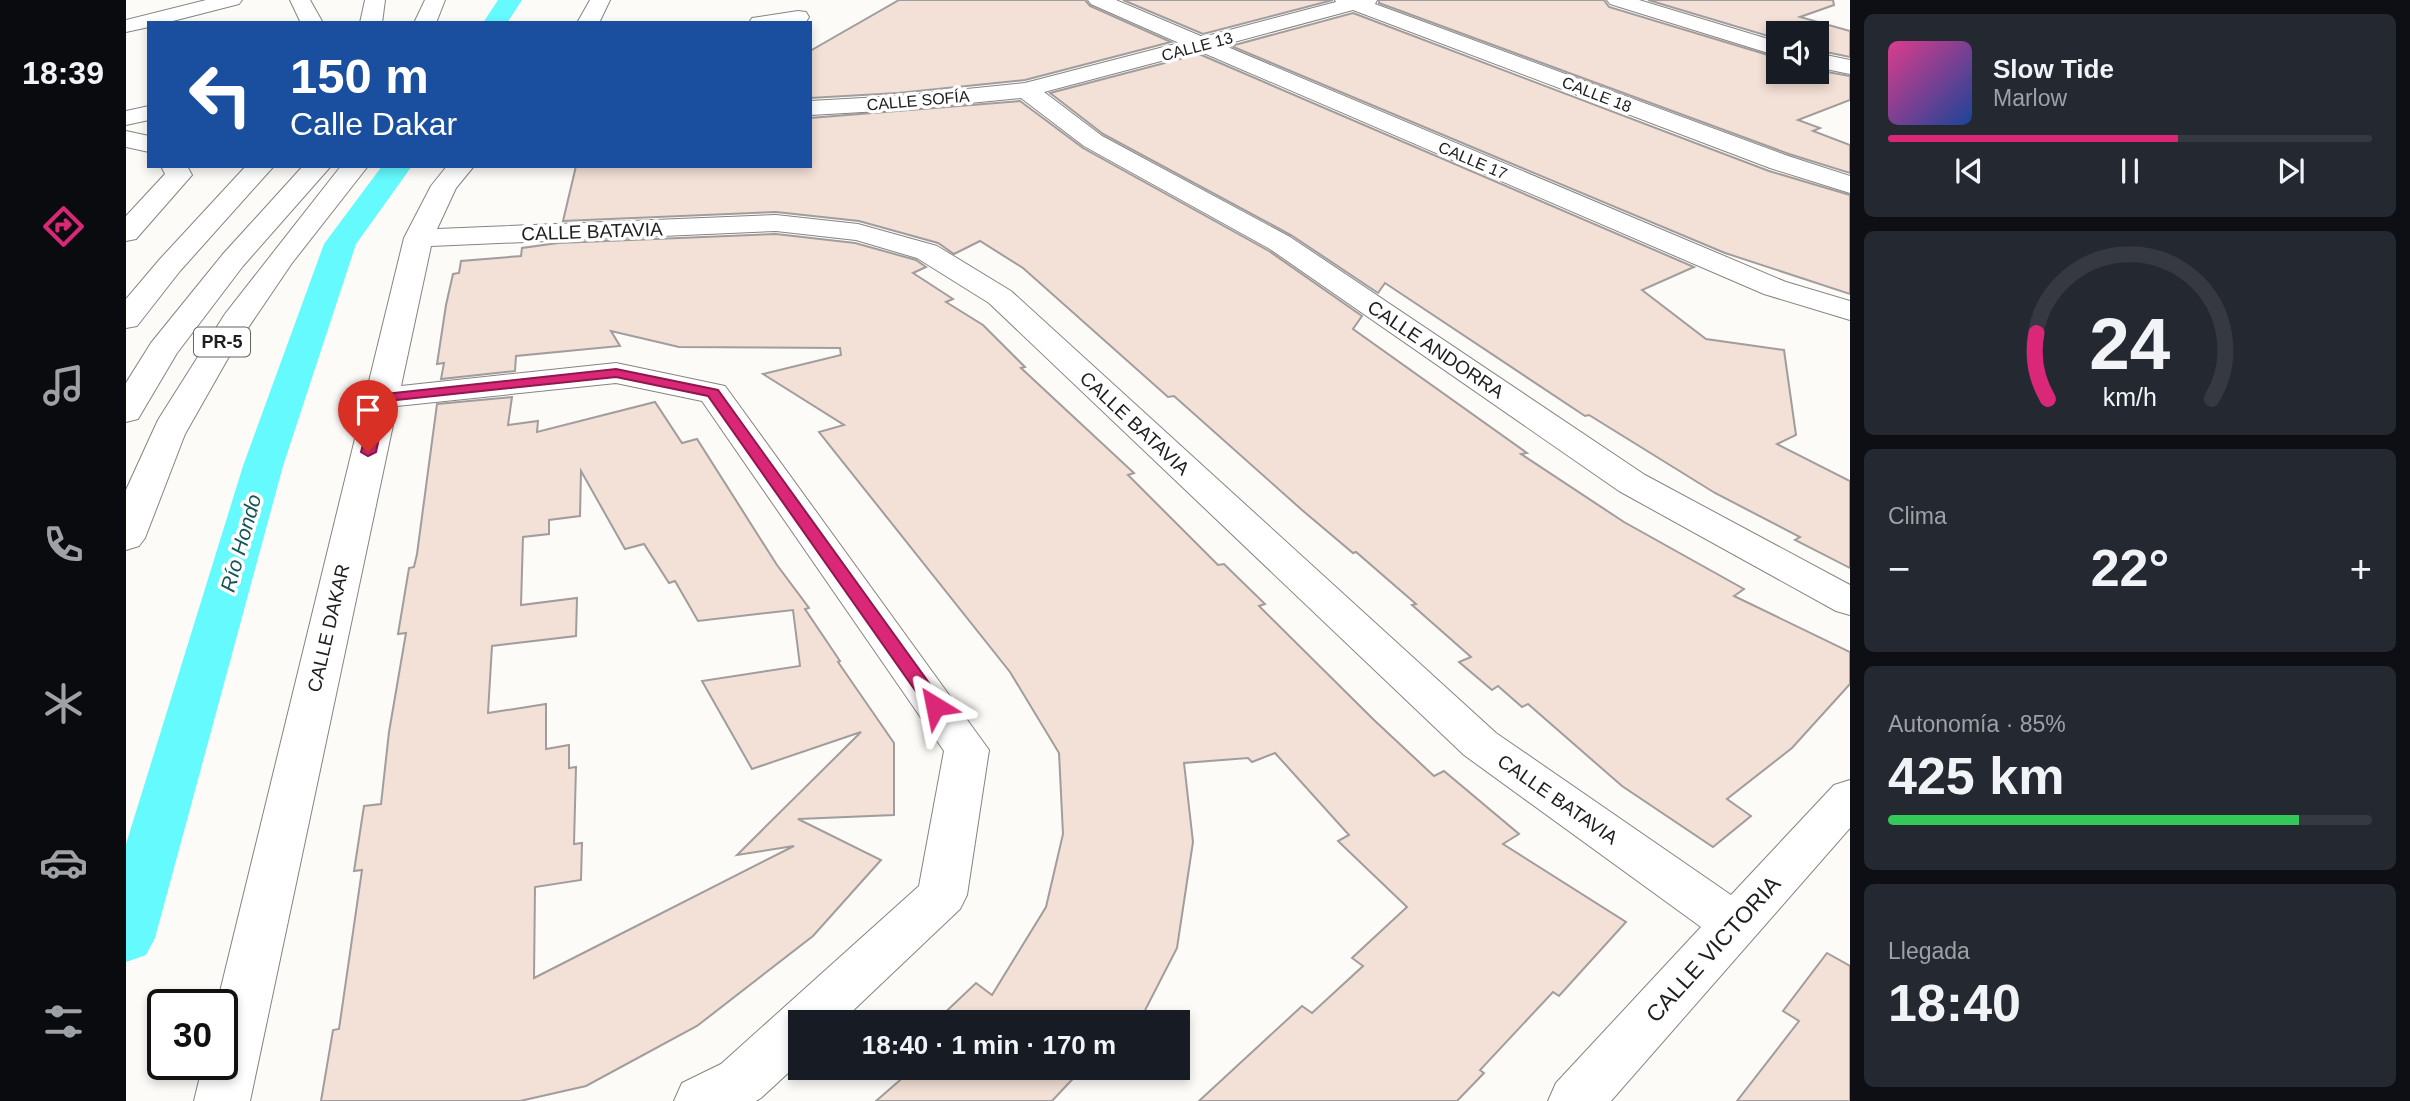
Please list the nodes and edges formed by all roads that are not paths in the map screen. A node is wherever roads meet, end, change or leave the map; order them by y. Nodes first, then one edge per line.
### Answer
1 (232, 0) edge
2 (300, 0) edge
3 (436, 0) edge
4 (600, 0) edge
5 (1098, 0) edge
6 (1617, 0) edge
7 (1356, 1) edge
8 (799, 17) dead end
9 (311, 21) edge
10 (426, 21) edge
11 (438, 21) edge
12 (589, 21) edge
13 (773, 21) edge
14 (126, 26) edge
15 (1202, 45) junction
16 (1766, 45) edge
17 (1829, 63) edge
18 (1850, 67) edge
19 (1026, 90) junction
20 (812, 108) edge
21 (147, 113) edge
22 (126, 118) edge
23 (126, 139) edge
24 (147, 144) edge
25 (259, 168) edge
26 (289, 168) edge
27 (316, 168) edge
28 (353, 168) edge
29 (459, 168) edge
30 (181, 169) edge
31 (1843, 180) edge
32 (126, 233) edge
33 (418, 238) junction
34 (1775, 288) junction
35 (1745, 311) dead end
36 (1850, 311) edge
37 (126, 319) edge
38 (126, 364) edge
39 (380, 398) junction
40 (126, 412) edge
41 (126, 538) edge
42 (1850, 602) edge
43 (1850, 797) edge
44 (1735, 924) junction
45 (818, 1010) edge
46 (788, 1038) edge
47 (222, 1101) edge
48 (702, 1101) edge
49 (1576, 1101) edge

1 - 14 main road
2 - 9 main road
3 - 10 main road
3 - 11 main road
4 - 12 main road
5 - 15 main road, CALLE 17
6 - 16 main road
7 - 15 main road, CALLE 13
7 - 31 main road, CALLE 18
8 - 13 main road
15 - 19 main road, CALLE 13
15 - 34 main road, CALLE 17
17 - 18 main road
19 - 20 main road, CALLE SOFÍA
19 - 42 main road, CALLE ANDORRA
21 - 22 main road
23 - 24 main road
25 - 37 main road
26 - 38 main road
27 - 40 main road
28 - 41 main road, PR-5
29 - 33 main road, CALLE DAKAR
30 - 32 main road
33 - 39 main road, CALLE DAKAR
33 - 44 main road, CALLE BATAVIA
34 - 35 main road
34 - 36 main road, CALLE 17
39 - 45 main road
39 - 47 main road, CALLE DAKAR
43 - 44 main road, CALLE VICTORIA
44 - 49 main road, CALLE VICTORIA
46 - 48 main road

